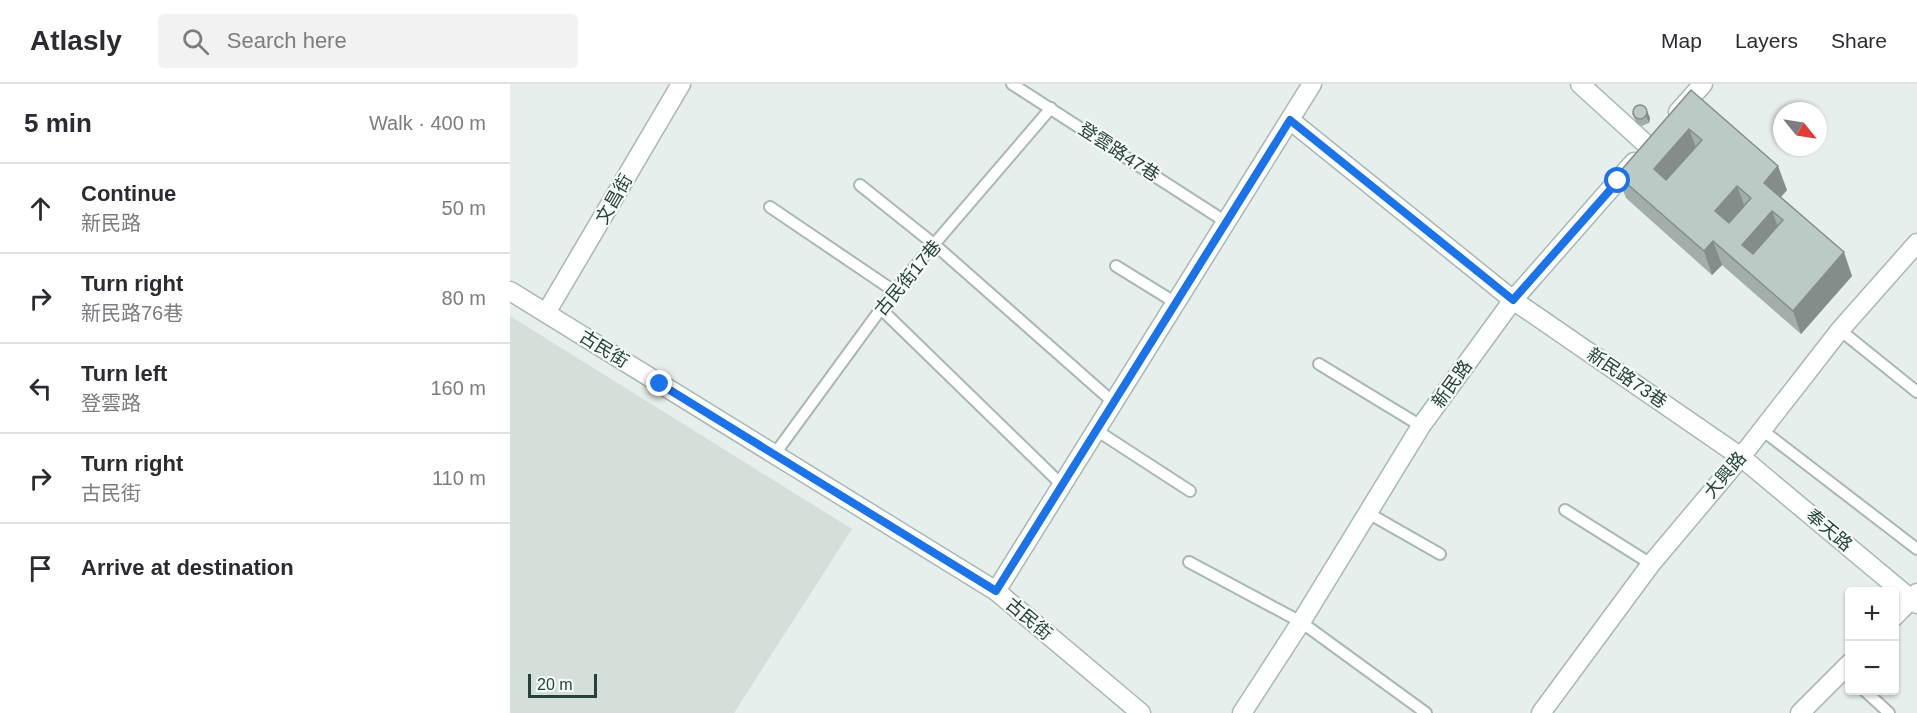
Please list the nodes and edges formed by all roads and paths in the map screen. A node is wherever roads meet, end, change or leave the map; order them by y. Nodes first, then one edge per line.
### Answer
1 (681, 84) edge
2 (1012, 84) edge
3 (1312, 84) edge
4 (1580, 84) edge
5 (1702, 84) edge
6 (1051, 108) junction
7 (1290, 120) junction
8 (1656, 137) junction
9 (860, 185) dead end
10 (770, 207) dead end
11 (1226, 222) junction
12 (1917, 243) edge
13 (935, 245) junction
14 (1116, 266) dead end
15 (510, 291) edge
16 (894, 291) junction
17 (1513, 300) junction
18 (1176, 303) junction
19 (881, 309) junction
20 (546, 313) junction
21 (1840, 330) junction
22 (1319, 364) dead end
23 (1917, 392) edge
24 (1113, 402) junction
25 (1421, 426) junction
26 (1096, 430) junction
27 (1762, 430) junction
28 (774, 455) junction
29 (1741, 457) junction
30 (1062, 485) junction
31 (1190, 490) dead end
32 (1565, 510) dead end
33 (1368, 513) junction
34 (1917, 549) edge
35 (1440, 554) dead end
36 (1189, 562) dead end
37 (1651, 564) junction
38 (996, 591) junction
39 (1915, 599) edge
40 (1899, 613) edge
41 (1301, 622) junction
42 (1845, 672) edge
43 (1869, 695) edge
44 (1141, 713) edge
45 (1242, 713) edge
46 (1426, 713) edge
47 (1541, 713) edge
48 (1800, 713) edge
49 (1888, 713) edge

1 - 20 street, 文昌街
2 - 6 lane, 登雲路47巷
3 - 7 street
4 - 8 street
5 - 8 street, 新民路
6 - 11 lane, 登雲路47巷
6 - 13 lane, 古民街17巷
7 - 11 street
7 - 17 street, 新民路73巷
8 - 17 street, 新民路
9 - 13 lane
10 - 16 lane
11 - 18 street
12 - 21 street, 大興路
13 - 16 lane, 古民街17巷
13 - 24 lane
14 - 18 lane
15 - 20 street, 古民街
16 - 19 lane, 古民街17巷
17 - 25 street, 新民路
17 - 29 street, 新民路73巷
18 - 24 street
19 - 28 lane, 古民街17巷
19 - 30 lane
20 - 28 street, 古民街
21 - 23 lane
21 - 27 street, 大興路
22 - 25 lane
24 - 26 street
25 - 33 street, 新民路
26 - 30 street
26 - 31 lane
27 - 29 street, 大興路
27 - 34 lane
28 - 38 street, 古民街
29 - 37 street, 大興路
29 - 39 street, 奉天路
30 - 38 street
32 - 37 lane
33 - 35 lane
33 - 41 street, 新民路
36 - 41 lane
37 - 47 street, 大興路
38 - 44 street, 古民街
39 - 40 street
41 - 45 street, 新民路
41 - 46 lane
42 - 48 street
43 - 49 lane

